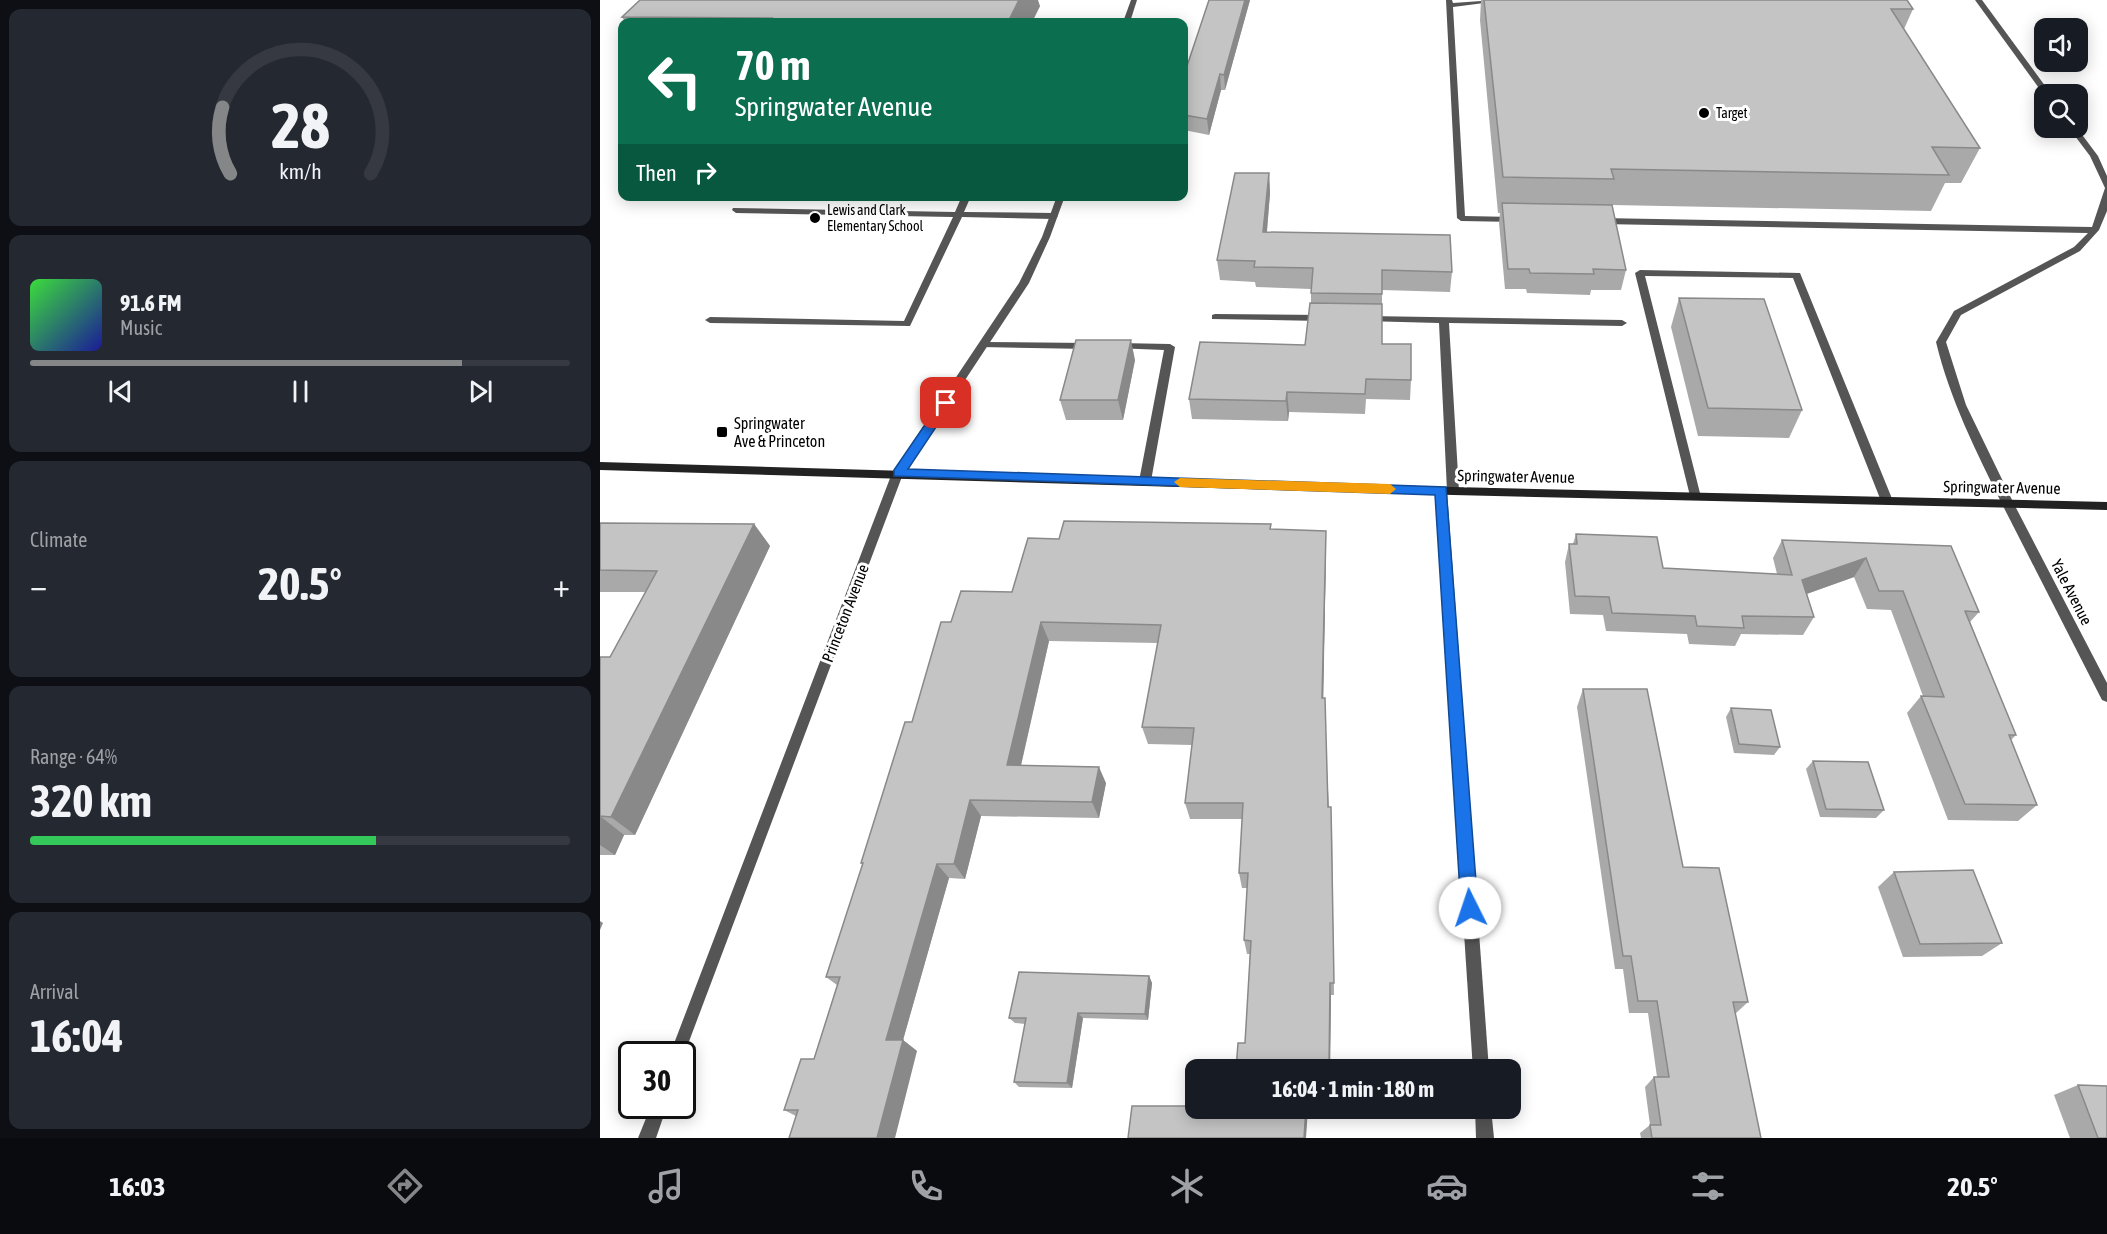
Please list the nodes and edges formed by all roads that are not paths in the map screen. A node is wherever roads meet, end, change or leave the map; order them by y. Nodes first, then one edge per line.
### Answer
1 (1134, 0) edge
2 (1492, 0) edge
3 (1978, 0) edge
4 (1449, 2) edge
5 (1127, 18) edge
6 (2041, 84) edge
7 (2080, 138) edge
8 (2107, 188) edge
9 (964, 201) edge
10 (1059, 201) edge
11 (736, 210) dead end
12 (958, 214) junction
13 (1054, 216) junction
14 (1521, 220) edge
15 (1593, 221) edge
16 (2095, 230) junction
17 (1215, 317) dead end
18 (1330, 319) edge
19 (1353, 319) edge
20 (710, 320) dead end
21 (1444, 320) junction
22 (1622, 323) dead end
23 (985, 345) junction
24 (600, 466) edge
25 (898, 473) junction
26 (1144, 481) junction
27 (1447, 491) junction
28 (1695, 497) junction
29 (1887, 501) junction
30 (2008, 504) junction
31 (2107, 506) edge
32 (2107, 696) edge
33 (683, 1041) edge
34 (1480, 1059) edge
35 (654, 1119) edge
36 (1484, 1119) edge
37 (647, 1138) edge
38 (1485, 1138) edge

1 - 5 street
2 - 4 street
3 - 6 street
4 - 14 street
7 - 8 street
8 - 16 street
9 - 12 street
10 - 13 street, Princeton Avenue
11 - 12 street
12 - 13 street
12 - 20 street
13 - 23 street, Princeton Avenue
15 - 16 street
16 - 30 street, Yale Avenue
17 - 18 street
19 - 21 street
21 - 22 street
21 - 27 street
23 - 25 street, Princeton Avenue
23 - 26 street
24 - 25 street, Springwater Avenue
25 - 26 street, Springwater Avenue
25 - 33 street, Princeton Avenue
26 - 27 street, Springwater Avenue
27 - 28 street, Springwater Avenue
27 - 34 street
28 - 29 street, Springwater Avenue
28 - 29 street
29 - 30 street, Springwater Avenue
30 - 31 street, Springwater Avenue
30 - 32 street, Yale Avenue
35 - 37 street
36 - 38 street

